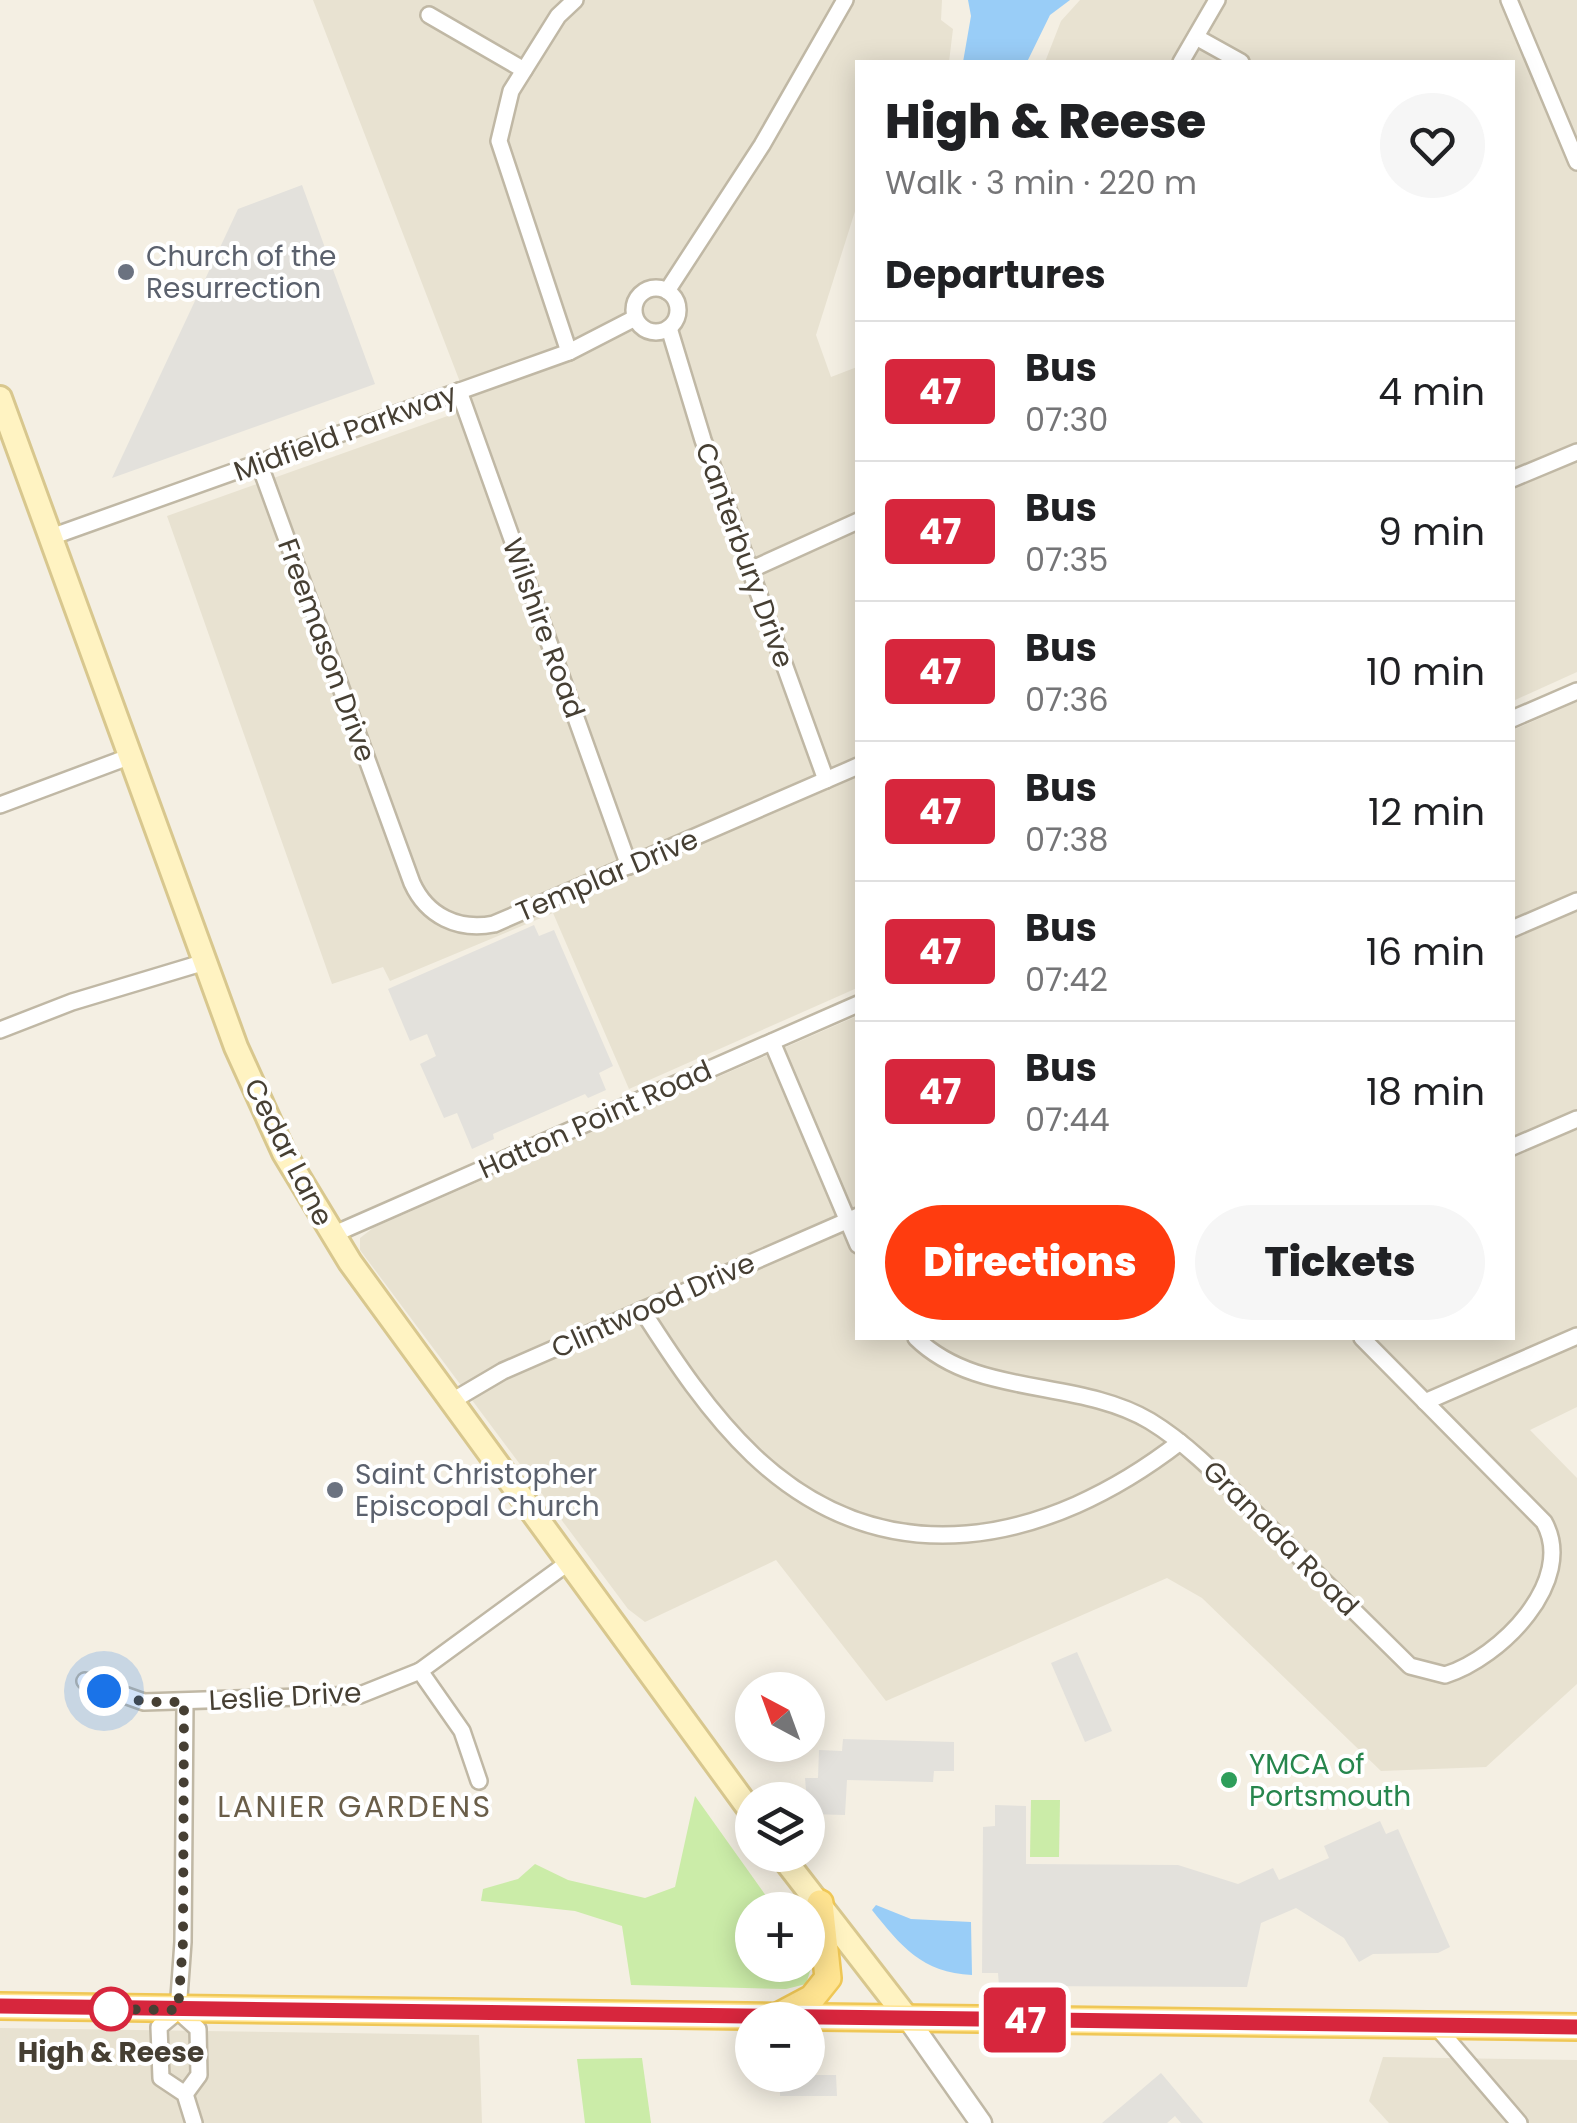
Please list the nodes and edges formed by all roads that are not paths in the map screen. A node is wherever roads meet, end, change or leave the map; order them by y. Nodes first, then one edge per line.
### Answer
1 (575, 0) edge
2 (845, 0) edge
3 (1217, 0) edge
4 (1509, 0) edge
5 (429, 15) dead end
6 (1196, 36) junction
7 (1182, 60) edge
8 (1238, 60) edge
9 (524, 70) junction
10 (1577, 162) edge
11 (667, 290) junction
12 (635, 318) junction
13 (669, 328) junction
14 (569, 352) junction
15 (459, 391) junction
16 (0, 398) edge
17 (1577, 452) edge
18 (260, 463) junction
19 (1515, 479) edge
20 (855, 522) edge
21 (51, 536) junction
22 (750, 570) junction
23 (1577, 690) edge
24 (1515, 717) edge
25 (131, 756) junction
26 (855, 767) edge
27 (826, 780) junction
28 (0, 805) edge
29 (396, 837) joint
30 (629, 866) junction
31 (1577, 901) edge
32 (1515, 928) edge
33 (205, 962) junction
34 (855, 1005) edge
35 (0, 1030) edge
36 (772, 1042) junction
37 (1577, 1119) edge
38 (1515, 1146) edge
39 (852, 1218) edge
40 (332, 1235) junction
41 (642, 1310) junction
42 (1577, 1336) edge
43 (918, 1340) edge
44 (1364, 1340) edge
45 (452, 1401) junction
46 (1425, 1402) junction
47 (1180, 1442) junction
48 (569, 1562) junction
49 (420, 1672) junction
50 (85, 1681) dead end
51 (184, 1702) junction
52 (479, 1781) dead end
53 (735, 1790) edge
54 (795, 1872) edge
55 (811, 1892) edge
56 (825, 1911) edge
57 (825, 1950) edge
58 (825, 1982) edge
59 (825, 1982) edge
60 (805, 2002) edge
61 (0, 2006) edge
62 (178, 2010) junction
63 (735, 2017) edge
64 (825, 2018) edge
65 (908, 2019) junction
66 (1436, 2026) junction
67 (1577, 2027) edge
68 (185, 2094) junction
69 (194, 2123) edge
70 (981, 2123) edge
71 (1519, 2123) edge

1 - 9 street
2 - 11 street
3 - 6 street
4 - 10 street
5 - 9 street
6 - 7 street
6 - 8 street
9 - 14 street
11 - 12 street
11 - 13 street
12 - 13 street
12 - 14 street, Midfield Parkway
13 - 22 street, Canterbury Drive
14 - 15 street, Midfield Parkway
15 - 18 street, Midfield Parkway
15 - 30 street, Wilshire Road
16 - 21 main road, Cedar Lane
17 - 19 street
18 - 21 street, Midfield Parkway
18 - 29 street, Freemason Drive
20 - 22 street
21 - 25 main road, Cedar Lane
22 - 27 street, Canterbury Drive
23 - 24 street
25 - 28 street
25 - 33 main road, Cedar Lane
26 - 27 street, Templar Drive
27 - 30 street, Templar Drive
29 - 30 street, Templar Drive
31 - 32 street
33 - 35 street
33 - 40 main road, Cedar Lane
34 - 36 street, Hatton Point Road
36 - 39 street
36 - 40 street, Hatton Point Road
37 - 38 street
39 - 41 street, Clintwood Drive
40 - 45 main road, Cedar Lane
41 - 45 street, Clintwood Drive
41 - 47 street
42 - 46 street
43 - 47 street, Granada Road
44 - 46 street
45 - 48 main road, Cedar Lane
46 - 47 street, Granada Road
48 - 49 street, Leslie Drive
48 - 53 main road, Cedar Lane
49 - 51 street, Leslie Drive
49 - 52 street
50 - 51 street, Leslie Drive
51 - 62 street
54 - 55 main road
56 - 65 main road
57 - 58 main road
59 - 60 main road
61 - 62 main road
62 - 63 main road
62 - 68 street
62 - 68 street
64 - 65 main road
65 - 66 main road
65 - 70 street
66 - 67 main road
66 - 71 street
68 - 69 street

